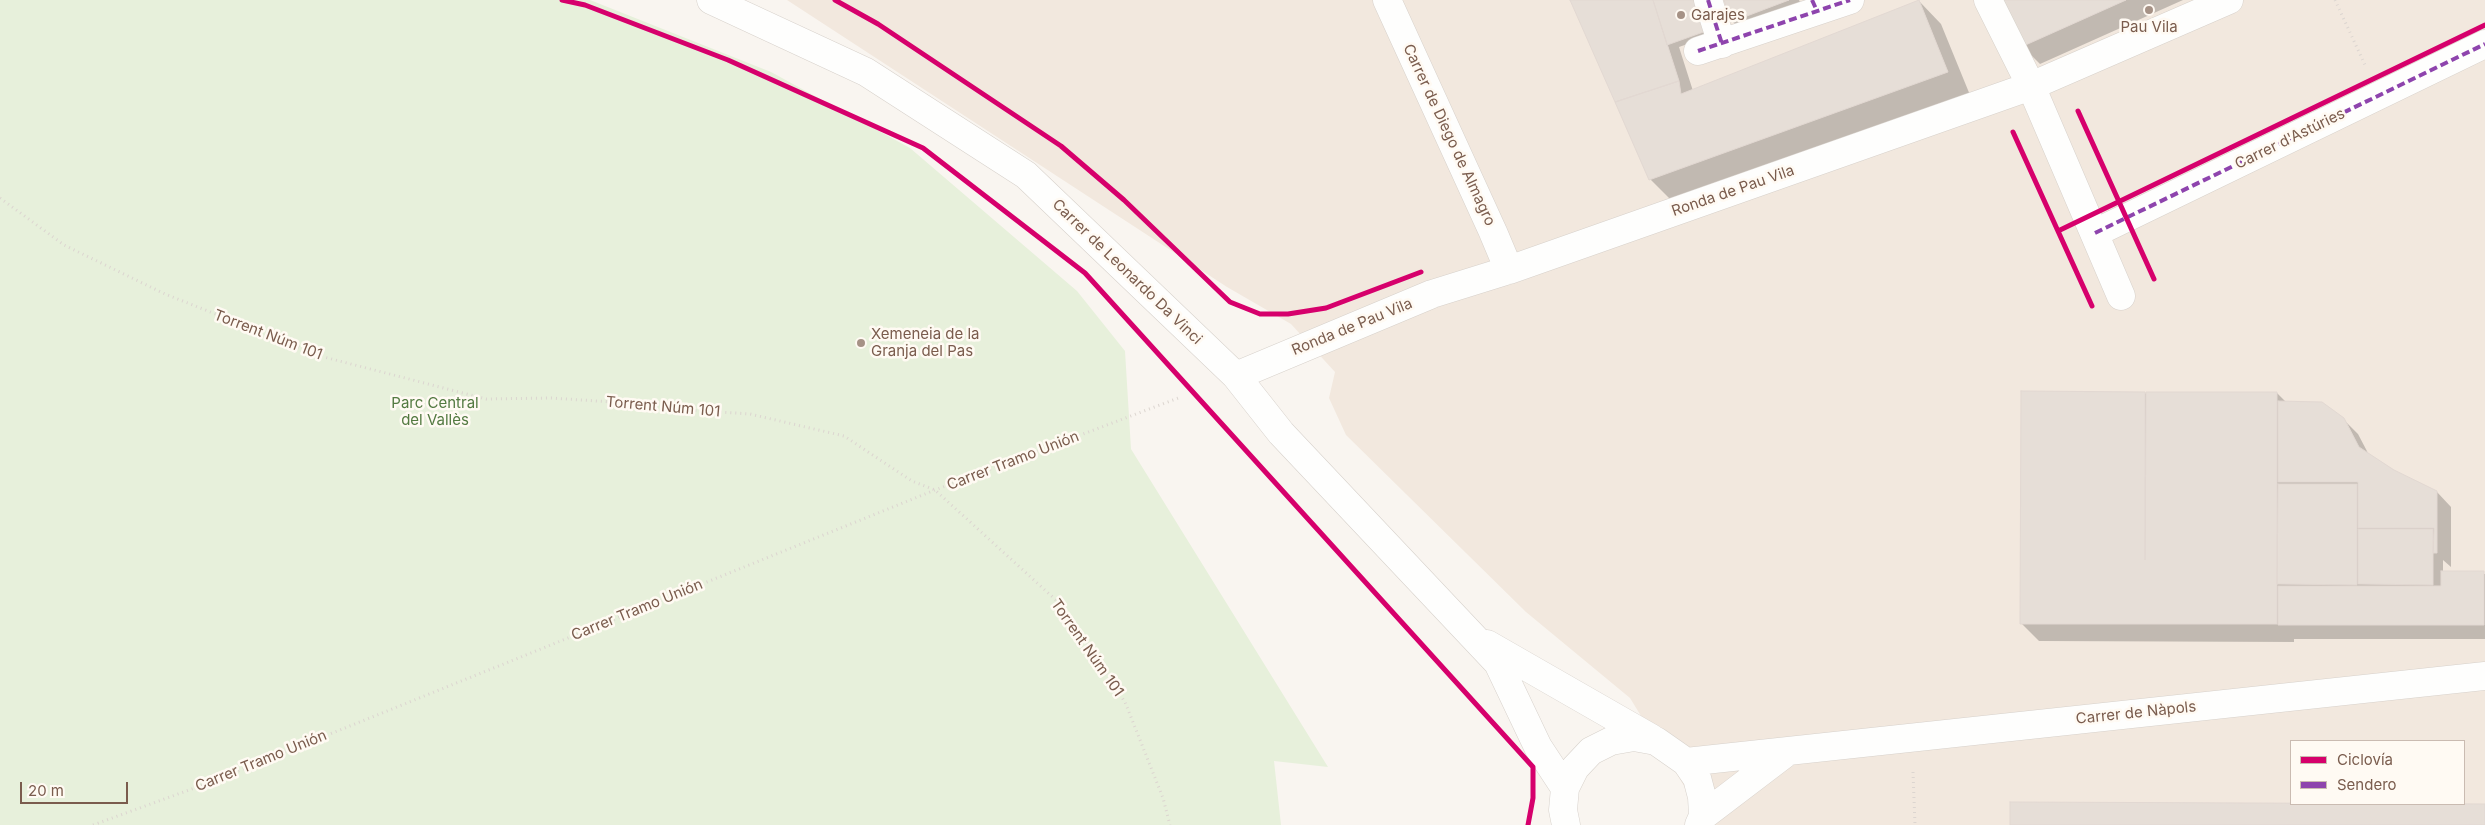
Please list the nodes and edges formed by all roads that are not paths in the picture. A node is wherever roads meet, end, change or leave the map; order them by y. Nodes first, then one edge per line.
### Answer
1 (711, 0) edge
2 (1387, 0) edge
3 (1708, 0) edge
4 (1850, 0) edge
5 (1988, 0) edge
6 (2229, 0) edge
7 (1815, 6) edge
8 (2485, 44) edge
9 (2031, 86) junction
10 (2095, 233) junction
11 (1509, 270) junction
12 (2121, 296) dead end
13 (1236, 376) junction
14 (1472, 636) junction
15 (2485, 676) edge
16 (1656, 741) junction
17 (1788, 751) junction
18 (1686, 762) junction
19 (1565, 788) junction
20 (1701, 820) edge
21 (1566, 825) edge

1 - 13 street, Carrer de Leonardo Da Vinci
2 - 11 street, Carrer de Diego de Almagro
3 - 7 street
4 - 7 street
5 - 9 street
6 - 9 street, Ronda de Pau Vila
8 - 10 street, Carrer d'Astúries
9 - 10 street
9 - 11 street, Ronda de Pau Vila
10 - 12 street
11 - 13 street, Ronda de Pau Vila
13 - 14 street, Carrer de Leonardo Da Vinci
14 - 16 street, Carrer de Leonardo Da Vinci
14 - 19 street, Carrer de Leonardo Da Vinci
15 - 17 street, Carrer de Nàpols
16 - 18 street, Carrer de Leonardo Da Vinci
16 - 19 street
17 - 18 street, Carrer de Nàpols
17 - 20 street
18 - 20 street
19 - 21 street

